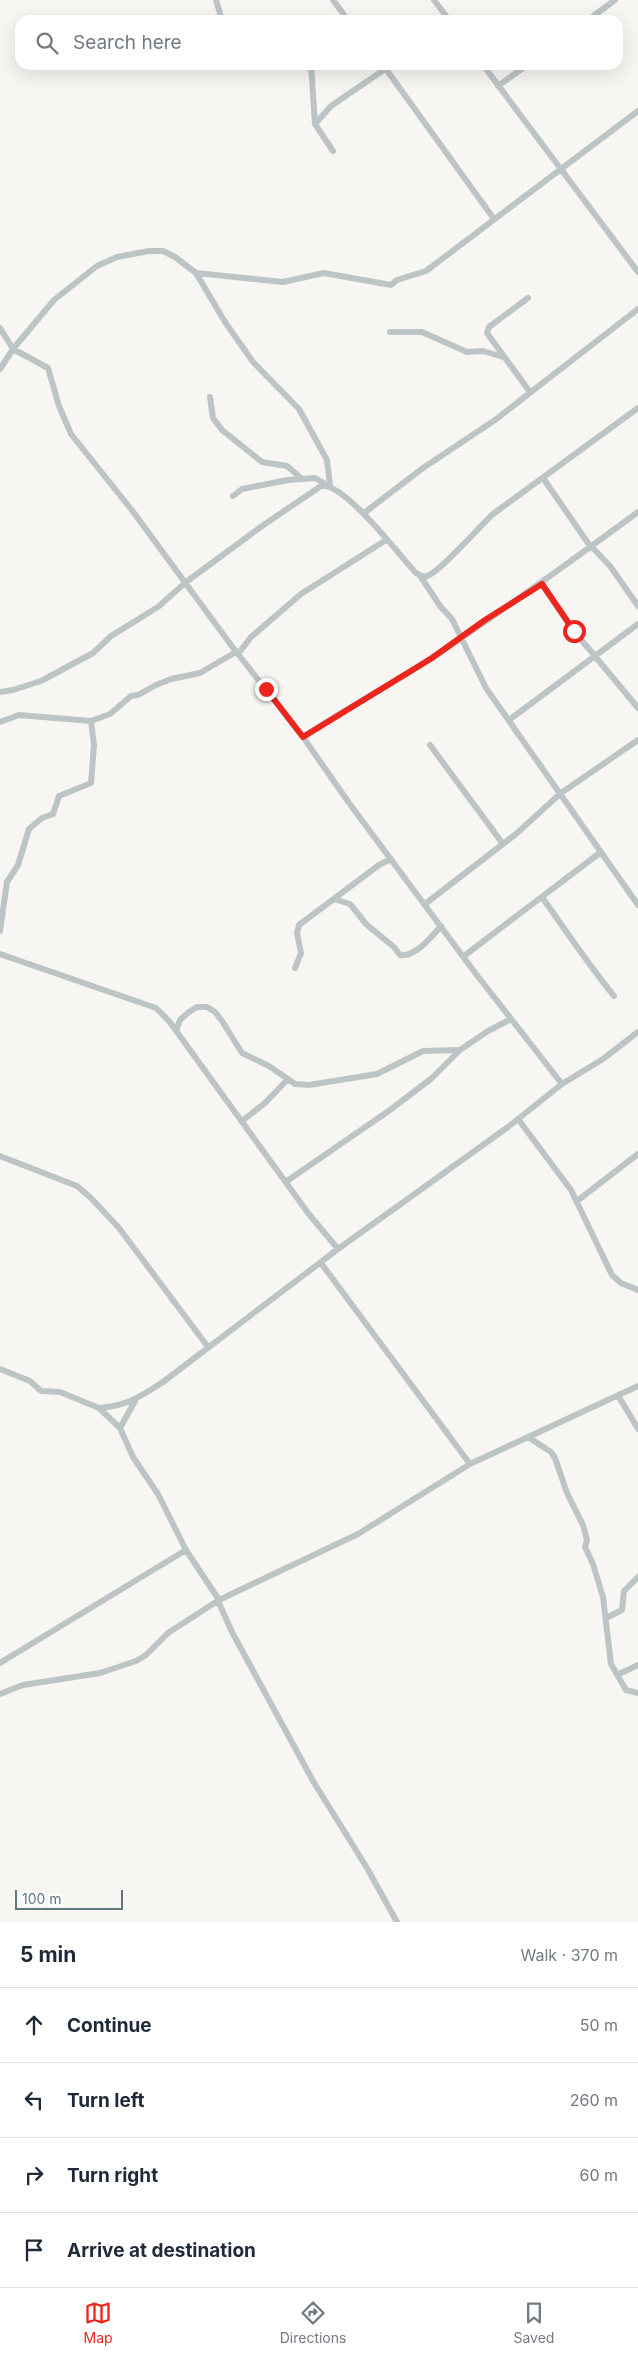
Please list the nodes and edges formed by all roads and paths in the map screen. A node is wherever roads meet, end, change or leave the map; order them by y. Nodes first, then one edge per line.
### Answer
1 (216, 0) edge
2 (333, 0) edge
3 (434, 0) edge
4 (615, 0) edge
5 (220, 15) edge
6 (344, 15) edge
7 (445, 15) edge
8 (595, 15) edge
9 (311, 70) edge
10 (380, 70) edge
11 (389, 70) edge
12 (487, 70) edge
13 (520, 70) edge
14 (498, 86) junction
15 (638, 111) edge
16 (315, 124) junction
17 (333, 150) dead end
18 (561, 168) junction
19 (494, 219) junction
20 (638, 272) edge
21 (196, 273) junction
22 (528, 298) dead end
23 (638, 309) edge
24 (0, 328) edge
25 (390, 332) dead end
26 (13, 349) junction
27 (504, 357) junction
28 (0, 369) edge
29 (530, 392) junction
30 (210, 397) dead end
31 (638, 408) edge
32 (543, 478) junction
33 (302, 479) junction
34 (328, 486) junction
35 (233, 496) dead end
36 (638, 512) edge
37 (364, 513) junction
38 (386, 540) junction
39 (592, 547) junction
40 (422, 576) junction
41 (186, 582) junction
42 (542, 584) junction
43 (637, 604) edge
44 (638, 624) edge
45 (462, 637) junction
46 (237, 653) junction
47 (595, 656) junction
48 (0, 692) edge
49 (638, 708) edge
50 (509, 720) junction
51 (91, 721) junction
52 (0, 722) edge
53 (303, 737) junction
54 (638, 740) edge
55 (430, 745) dead end
56 (561, 793) junction
57 (503, 844) junction
58 (601, 852) junction
59 (391, 859) junction
60 (542, 897) junction
61 (334, 899) junction
62 (425, 904) junction
63 (638, 905) edge
64 (441, 926) junction
65 (0, 931) edge
66 (0, 954) edge
67 (464, 956) junction
68 (295, 968) dead end
69 (614, 996) dead end
70 (511, 1019) junction
71 (176, 1031) junction
72 (638, 1032) edge
73 (460, 1050) junction
74 (288, 1079) junction
75 (562, 1084) junction
76 (518, 1119) junction
77 (242, 1121) junction
78 (638, 1154) edge
79 (0, 1156) edge
80 (287, 1181) junction
81 (577, 1201) junction
82 (338, 1249) junction
83 (321, 1263) junction
84 (638, 1290) edge
85 (208, 1347) junction
86 (0, 1369) edge
87 (638, 1386) edge
88 (619, 1397) junction
89 (135, 1400) junction
90 (99, 1408) junction
91 (120, 1428) junction
92 (638, 1429) edge
93 (528, 1437) junction
94 (470, 1464) junction
95 (186, 1550) junction
96 (638, 1577) edge
97 (218, 1601) junction
98 (606, 1618) junction
99 (0, 1663) edge
100 (638, 1665) edge
101 (617, 1675) junction
102 (638, 1693) edge
103 (0, 1694) edge
104 (397, 1922) edge

1 - 5 street
2 - 6 street
3 - 7 street
4 - 8 street
9 - 16 street
10 - 16 street
11 - 19 street
12 - 14 street
13 - 14 street
14 - 18 street
15 - 18 street
16 - 17 street
18 - 19 street
18 - 20 street
19 - 21 street
21 - 26 street
21 - 34 street
22 - 27 street
23 - 29 street
24 - 26 street
25 - 27 street
26 - 28 street
26 - 41 street
27 - 29 street
29 - 37 street
30 - 33 street
31 - 32 street
32 - 39 street
32 - 40 street
33 - 34 street
33 - 35 street
34 - 37 street
34 - 41 street
36 - 39 street
37 - 38 street
38 - 40 street
38 - 46 street
39 - 42 street
39 - 43 street
40 - 45 street
41 - 46 street
41 - 48 street
42 - 45 street
42 - 47 street
44 - 47 street
45 - 50 street
45 - 53 street
46 - 51 street
46 - 53 street
47 - 49 street
47 - 50 street
50 - 56 street
51 - 52 street
51 - 65 street
53 - 59 street
54 - 56 street
55 - 57 street
56 - 57 street
56 - 58 street
57 - 62 street
58 - 60 street
58 - 63 street
59 - 61 street
59 - 62 street
60 - 67 street
60 - 69 street
61 - 64 street
61 - 68 street
62 - 64 street
64 - 67 street
66 - 71 street
67 - 70 street
70 - 73 street
70 - 75 street
71 - 74 street
71 - 77 street
72 - 75 street
73 - 74 street
73 - 80 street
74 - 77 street
75 - 76 street
76 - 81 street
76 - 82 street
77 - 80 street
78 - 81 street
79 - 85 street
80 - 82 street
81 - 84 street
82 - 83 street
83 - 85 street
83 - 94 street
85 - 89 street
86 - 90 street
87 - 88 street
88 - 92 street
88 - 93 street
89 - 90 street
89 - 91 street
90 - 91 street
91 - 95 street
93 - 94 street
93 - 98 street
94 - 97 street
95 - 97 street
95 - 99 street
96 - 98 street
97 - 103 street
97 - 104 street
98 - 101 street
100 - 101 street
101 - 102 street

